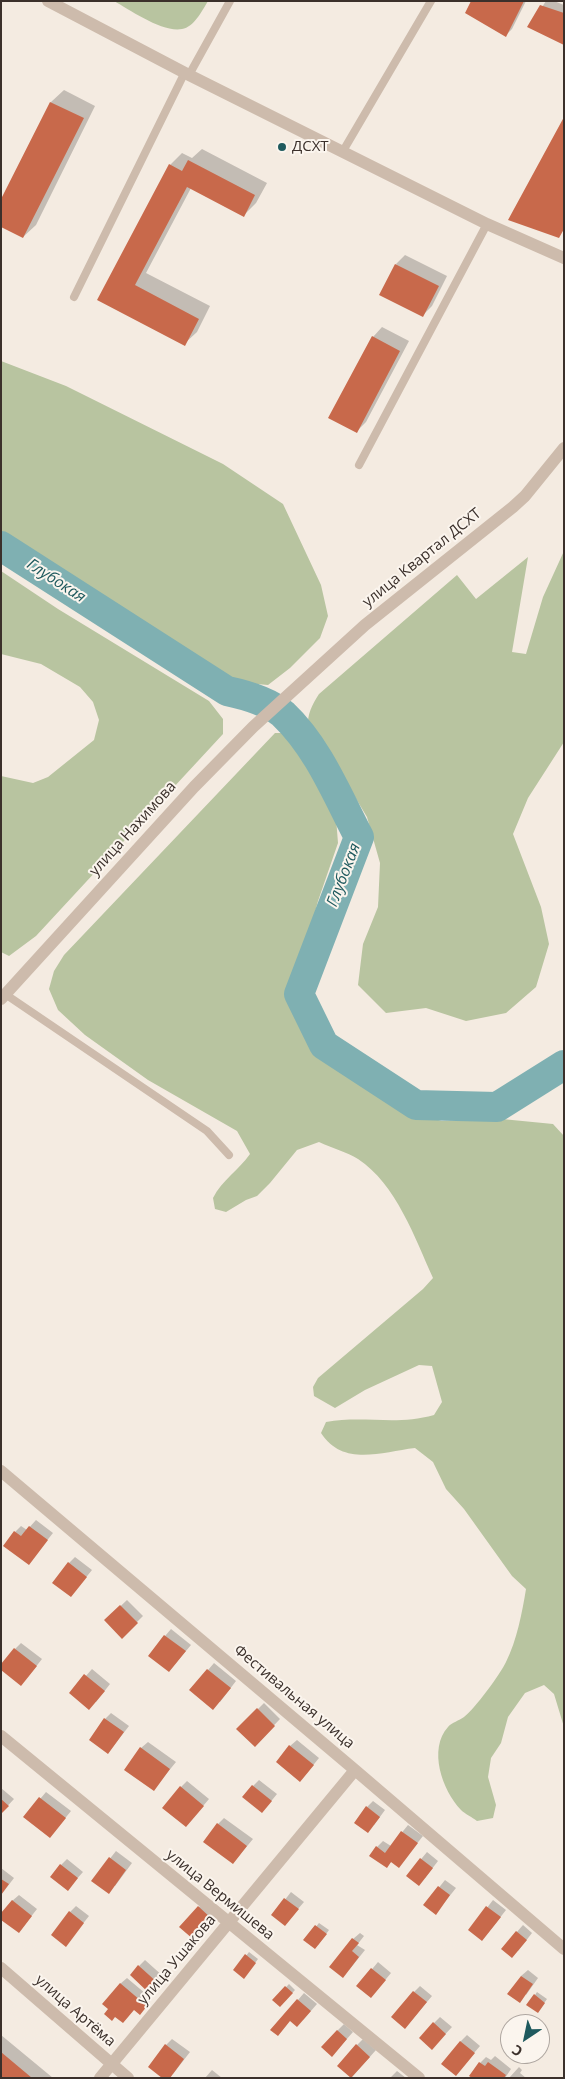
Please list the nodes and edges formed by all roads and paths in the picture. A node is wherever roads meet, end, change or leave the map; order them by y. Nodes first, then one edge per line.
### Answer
1 (48, 1) edge
2 (230, 1) edge
3 (431, 1) edge
4 (187, 73) junction
5 (343, 151) junction
6 (487, 224) junction
7 (564, 258) edge
8 (74, 297) dead end
9 (564, 448) edge
10 (359, 465) dead end
11 (295, 687) joint
12 (3, 997) edge
13 (229, 1155) dead end
14 (1, 1471) edge
15 (1, 1736) edge
16 (355, 1770) junction
17 (229, 1922) junction
18 (564, 1949) edge
19 (1, 1968) edge
20 (112, 2064) junction
21 (100, 2078) edge
22 (128, 2078) edge
23 (419, 2078) edge

1 - 4 street
2 - 4 lane
3 - 5 lane
4 - 5 street
4 - 8 lane
5 - 6 street
6 - 7 street
6 - 10 lane
9 - 11 street, улица Квартал ДСХТ
11 - 12 street, улица Нахимова
12 - 13 lane
14 - 16 street, Фестивальная улица
15 - 17 street, улица Вермишева
16 - 17 street, улица Ушакова
16 - 18 street, Фестивальная улица
17 - 20 street, улица Ушакова
17 - 23 street, улица Вермишева
19 - 20 street, улица Артёма
20 - 21 street, улица Ушакова
20 - 22 street, улица Артёма

